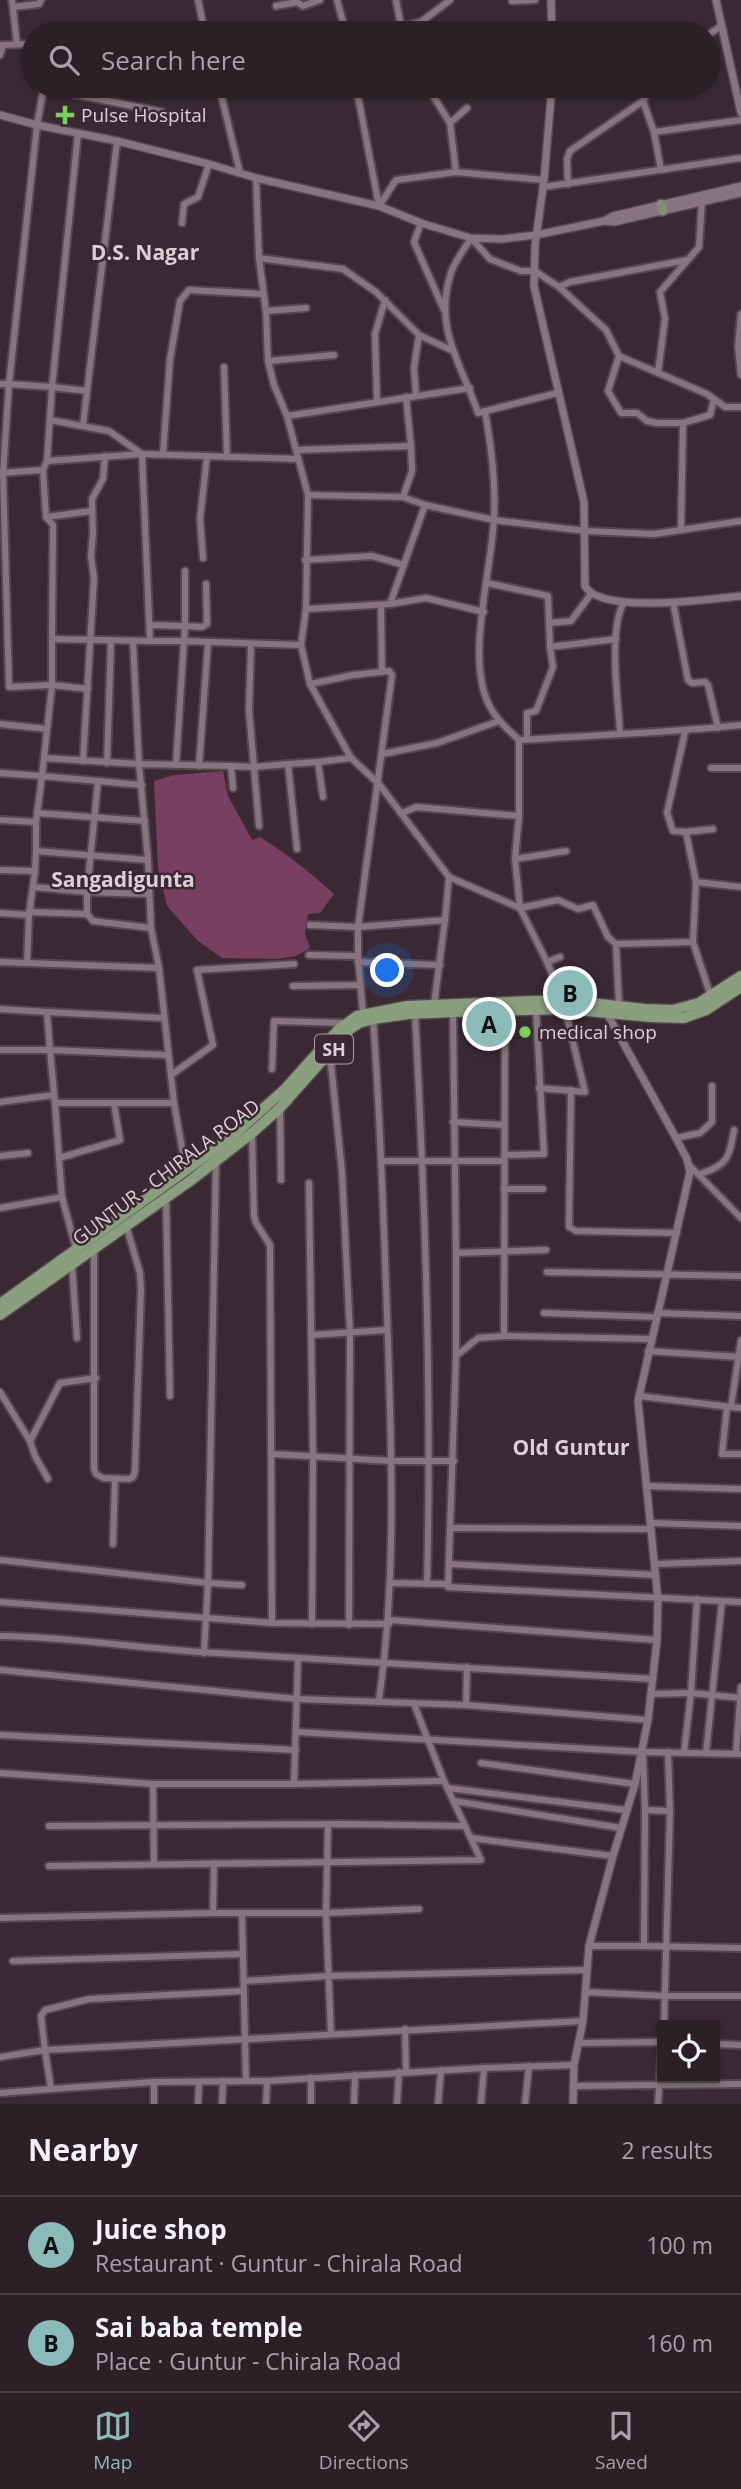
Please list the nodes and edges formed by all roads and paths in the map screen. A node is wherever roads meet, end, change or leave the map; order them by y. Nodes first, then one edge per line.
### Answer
1 (41, 0) edge
2 (198, 0) edge
3 (320, 0) edge
4 (337, 0) edge
5 (396, 0) edge
6 (450, 0) edge
7 (535, 0) edge
8 (551, 0) edge
9 (716, 0) edge
10 (512, 1) edge
11 (13, 4) edge
12 (276, 6) dead end
13 (202, 21) edge
14 (343, 21) edge
15 (400, 21) edge
16 (422, 21) edge
17 (552, 21) edge
18 (721, 26) joint
19 (18, 44) joint
20 (2, 45) edge
21 (0, 55) edge
22 (42, 98) edge
23 (96, 98) edge
24 (221, 98) edge
25 (358, 98) edge
26 (435, 98) edge
27 (551, 98) edge
28 (645, 98) edge
29 (643, 101) junction
30 (467, 108) dead end
31 (162, 112) dead end
32 (741, 113) edge
33 (0, 115) edge
34 (741, 120) edge
35 (450, 123) junction
36 (37, 125) junction
37 (653, 132) junction
38 (78, 133) junction
39 (117, 141) junction
40 (741, 158) edge
41 (209, 164) junction
42 (661, 170) junction
43 (456, 172) junction
44 (240, 173) junction
45 (256, 178) junction
46 (543, 184) junction
47 (568, 184) junction
48 (741, 186) edge
49 (741, 193) edge
50 (702, 199) junction
51 (379, 206) junction
52 (182, 223) dead end
53 (421, 223) junction
54 (536, 235) junction
55 (471, 238) junction
56 (259, 258) junction
57 (687, 260) junction
58 (535, 271) junction
59 (559, 287) junction
60 (263, 294) junction
61 (385, 300) junction
62 (306, 308) dead end
63 (444, 311) junction
64 (266, 312) junction
65 (741, 314) edge
66 (419, 335) junction
67 (451, 350) junction
68 (334, 355) dead end
69 (619, 356) junction
70 (268, 361) junction
71 (224, 367) dead end
72 (658, 373) junction
73 (741, 375) edge
74 (0, 384) edge
75 (9, 384) junction
76 (52, 387) junction
77 (470, 388) junction
78 (87, 391) junction
79 (557, 393) junction
80 (416, 396) junction
81 (406, 397) junction
82 (714, 399) junction
83 (377, 401) junction
84 (741, 407) edge
85 (485, 411) junction
86 (287, 416) junction
87 (50, 420) junction
88 (683, 423) junction
89 (83, 425) junction
90 (411, 446) junction
91 (296, 450) junction
92 (142, 454) junction
93 (163, 454) junction
94 (105, 456) junction
95 (207, 456) junction
96 (227, 457) junction
97 (298, 459) junction
98 (47, 461) junction
99 (43, 470) junction
100 (2, 473) edge
101 (308, 495) junction
102 (403, 497) junction
103 (425, 505) junction
104 (92, 511) junction
105 (46, 517) junction
106 (494, 520) junction
107 (741, 521) edge
108 (681, 530) junction
109 (586, 531) junction
110 (203, 558) dead end
111 (305, 560) junction
112 (404, 565) junction
113 (186, 571) dead end
114 (487, 583) junction
115 (206, 584) dead end
116 (591, 594) junction
117 (741, 596) edge
118 (624, 602) junction
119 (673, 602) junction
120 (390, 604) junction
121 (381, 605) junction
122 (306, 609) junction
123 (484, 612) junction
124 (550, 623) junction
125 (151, 625) junction
126 (185, 626) junction
127 (52, 639) junction
128 (616, 639) junction
129 (91, 640) junction
130 (111, 640) junction
131 (134, 641) junction
132 (150, 641) junction
133 (184, 641) junction
134 (208, 643) junction
135 (251, 644) junction
136 (301, 645) junction
137 (550, 647) junction
138 (382, 672) junction
139 (310, 684) junction
140 (52, 685) junction
141 (0, 686) edge
142 (9, 687) junction
143 (88, 689) junction
144 (499, 721) junction
145 (0, 724) edge
146 (741, 725) edge
147 (718, 728) junction
148 (47, 729) junction
149 (685, 732) junction
150 (620, 733) junction
151 (527, 739) junction
152 (519, 740) junction
153 (382, 754) junction
154 (44, 758) junction
155 (351, 758) junction
156 (83, 761) junction
157 (318, 762) junction
158 (107, 763) junction
159 (139, 764) junction
160 (288, 764) junction
161 (176, 765) junction
162 (198, 766) junction
163 (231, 766) junction
164 (254, 766) junction
165 (711, 768) dead end
166 (741, 768) edge
167 (0, 773) edge
168 (41, 776) junction
169 (98, 781) junction
170 (379, 784) junction
171 (142, 785) junction
172 (233, 788) dead end
173 (323, 797) dead end
174 (37, 813) junction
175 (402, 813) junction
176 (519, 816) junction
177 (95, 817) junction
178 (0, 820) edge
179 (145, 821) junction
180 (36, 822) junction
181 (259, 826) dead end
182 (713, 829) dead end
183 (686, 832) junction
184 (297, 849) dead end
185 (36, 851) junction
186 (566, 852) dead end
187 (91, 856) junction
188 (515, 859) junction
189 (148, 860) junction
190 (0, 870) edge
191 (35, 871) junction
192 (449, 877) junction
193 (696, 882) junction
194 (33, 887) junction
195 (741, 887) edge
196 (88, 892) junction
197 (149, 894) junction
198 (520, 908) junction
199 (0, 913) edge
200 (29, 913) junction
201 (87, 914) junction
202 (445, 920) junction
203 (310, 925) dead end
204 (358, 927) junction
205 (151, 928) junction
206 (693, 942) junction
207 (616, 944) junction
208 (309, 956) dead end
209 (560, 957) dead end
210 (358, 959) junction
211 (0, 962) edge
212 (547, 962) junction
213 (27, 963) junction
214 (294, 964) dead end
215 (440, 965) junction
216 (159, 968) junction
217 (741, 976) edge
218 (360, 985) junction
219 (293, 986) dead end
220 (741, 987) edge
221 (711, 997) junction
222 (564, 1004) junction
223 (435, 1005) junction
224 (619, 1005) junction
225 (604, 1007) junction
226 (0, 1009) edge
227 (536, 1009) junction
228 (505, 1010) junction
229 (47, 1012) junction
230 (453, 1012) junction
231 (415, 1013) junction
232 (370, 1015) junction
233 (164, 1018) junction
234 (346, 1023) junction
235 (50, 1050) junction
236 (0, 1051) edge
237 (330, 1054) junction
238 (168, 1055) junction
239 (272, 1069) dead end
240 (171, 1075) junction
241 (712, 1086) dead end
242 (539, 1088) junction
243 (571, 1090) junction
244 (55, 1099) junction
245 (0, 1102) edge
246 (114, 1103) junction
247 (174, 1103) junction
248 (280, 1108) junction
249 (453, 1122) junction
250 (504, 1125) junction
251 (734, 1130) dead end
252 (252, 1133) junction
253 (676, 1138) junction
254 (28, 1153) dead end
255 (0, 1156) edge
256 (59, 1157) junction
257 (504, 1158) junction
258 (455, 1160) junction
259 (216, 1161) junction
260 (382, 1161) junction
261 (423, 1161) junction
262 (689, 1165) junction
263 (186, 1172) junction
264 (700, 1174) junction
265 (281, 1180) dead end
266 (309, 1183) dead end
267 (504, 1189) junction
268 (543, 1189) dead end
269 (62, 1197) junction
270 (166, 1198) junction
271 (0, 1208) edge
272 (741, 1219) edge
273 (126, 1224) junction
274 (677, 1233) junction
275 (94, 1247) junction
276 (76, 1249) junction
277 (546, 1250) dead end
278 (504, 1252) junction
279 (456, 1254) junction
280 (72, 1263) junction
281 (547, 1272) dead end
282 (667, 1275) junction
283 (741, 1276) edge
284 (0, 1304) edge
285 (544, 1313) dead end
286 (0, 1315) edge
287 (657, 1315) junction
288 (741, 1316) edge
289 (387, 1331) junction
290 (349, 1333) junction
291 (312, 1335) junction
292 (504, 1335) junction
293 (77, 1338) dead end
294 (651, 1339) junction
295 (741, 1340) edge
296 (648, 1351) junction
297 (456, 1356) junction
298 (739, 1357) junction
299 (96, 1378) junction
300 (0, 1391) edge
301 (170, 1396) dead end
302 (639, 1396) junction
303 (729, 1407) junction
304 (741, 1408) edge
305 (30, 1441) junction
306 (273, 1454) junction
307 (741, 1454) edge
308 (313, 1457) junction
309 (350, 1459) junction
310 (392, 1461) junction
311 (430, 1461) junction
312 (454, 1461) junction
313 (48, 1479) dead end
314 (115, 1479) junction
315 (646, 1486) junction
316 (741, 1489) edge
317 (651, 1526) junction
318 (741, 1526) edge
319 (450, 1528) junction
320 (113, 1544) dead end
321 (0, 1560) edge
322 (741, 1561) edge
323 (449, 1564) junction
324 (656, 1564) junction
325 (656, 1575) junction
326 (208, 1583) junction
327 (391, 1583) junction
328 (427, 1584) junction
329 (448, 1584) junction
330 (242, 1585) dead end
331 (658, 1600) junction
332 (697, 1600) junction
333 (722, 1601) junction
334 (0, 1602) edge
335 (741, 1602) edge
336 (206, 1619) junction
337 (389, 1622) junction
338 (272, 1623) junction
339 (312, 1624) junction
340 (349, 1625) junction
341 (0, 1636) edge
342 (657, 1640) junction
343 (204, 1653) junction
344 (298, 1658) junction
345 (384, 1663) junction
346 (467, 1667) junction
347 (0, 1670) edge
348 (653, 1679) junction
349 (741, 1687) edge
350 (651, 1693) junction
351 (691, 1693) junction
352 (713, 1696) junction
353 (741, 1698) edge
354 (298, 1699) junction
355 (379, 1700) junction
356 (414, 1704) junction
357 (466, 1705) junction
358 (648, 1720) junction
359 (297, 1732) junction
360 (0, 1735) edge
361 (428, 1739) junction
362 (296, 1749) junction
363 (643, 1752) junction
364 (668, 1752) junction
365 (684, 1752) junction
366 (706, 1753) junction
367 (738, 1754) edge
368 (481, 1763) dead end
369 (0, 1773) edge
370 (444, 1781) junction
371 (153, 1784) junction
372 (294, 1784) junction
373 (635, 1784) junction
374 (448, 1788) junction
375 (454, 1801) junction
376 (626, 1810) junction
377 (645, 1810) junction
378 (670, 1811) junction
379 (152, 1825) junction
380 (328, 1825) junction
381 (48, 1826) dead end
382 (465, 1826) junction
383 (621, 1828) junction
384 (471, 1838) junction
385 (613, 1856) junction
386 (326, 1861) junction
387 (214, 1863) junction
388 (154, 1864) junction
389 (49, 1866) dead end
390 (419, 1909) dead end
391 (214, 1913) junction
392 (326, 1913) junction
393 (242, 1914) junction
394 (0, 1918) edge
395 (589, 1946) junction
396 (644, 1946) junction
397 (667, 1948) junction
398 (741, 1948) edge
399 (243, 1954) junction
400 (13, 1961) dead end
401 (586, 1969) junction
402 (328, 1976) junction
403 (244, 1981) junction
404 (244, 1991) junction
405 (585, 1992) junction
406 (666, 1996) junction
407 (741, 1996) edge
408 (664, 2020) edge
409 (583, 2021) junction
410 (405, 2029) junction
411 (331, 2034) junction
412 (245, 2039) junction
413 (579, 2043) junction
414 (657, 2043) edge
415 (720, 2044) edge
416 (741, 2045) edge
417 (45, 2050) junction
418 (0, 2057) edge
419 (574, 2065) junction
420 (529, 2066) junction
421 (484, 2068) junction
422 (441, 2070) junction
423 (402, 2072) junction
424 (355, 2075) junction
425 (311, 2078) junction
426 (223, 2081) junction
427 (246, 2081) junction
428 (267, 2081) junction
429 (154, 2082) junction
430 (199, 2082) junction
431 (741, 2084) edge
432 (659, 2085) junction
433 (573, 2086) junction
434 (51, 2089) junction
435 (0, 2094) edge
436 (154, 2104) edge
437 (198, 2104) edge
438 (222, 2104) edge
439 (266, 2104) edge
440 (311, 2104) edge
441 (354, 2104) edge
442 (397, 2104) edge
443 (438, 2104) edge
444 (481, 2104) edge
445 (525, 2104) edge
446 (573, 2104) edge
447 (658, 2104) edge

1 - 11 street
2 - 13 street
3 - 12 street
4 - 14 street
5 - 15 street
6 - 16 street
7 - 10 street
8 - 17 street
9 - 18 street
11 - 19 street
18 - 32 street
19 - 20 street
20 - 21 street
22 - 36 street
23 - 31 street
24 - 44 street
25 - 51 street
26 - 35 street
27 - 46 street
28 - 29 street
29 - 37 street
29 - 47 street
30 - 35 street
33 - 36 street
34 - 37 street
35 - 43 street
36 - 38 street
36 - 75 street
37 - 42 street
38 - 39 street
38 - 76 street
39 - 41 street
39 - 78 street
40 - 42 street
41 - 44 street
41 - 52 street
42 - 47 street
43 - 46 street
43 - 51 street
44 - 45 street
45 - 51 street
45 - 56 street
46 - 47 street
46 - 54 street
48 - 50 street
49 - 50 street
50 - 54 street
50 - 57 street
51 - 53 street
53 - 55 street
53 - 63 street
54 - 55 street
54 - 58 street
55 - 58 street
55 - 63 street
56 - 60 street
56 - 61 street
57 - 59 street
57 - 72 street
58 - 59 street
58 - 79 street
59 - 69 street
60 - 64 street
60 - 93 street
61 - 66 street
61 - 83 street
62 - 64 street
63 - 67 street
64 - 70 street
65 - 73 street
66 - 67 street
66 - 80 street
67 - 77 street
68 - 70 street
69 - 72 street
69 - 88 street
70 - 86 street
71 - 96 street
72 - 82 street
74 - 75 street
75 - 76 street
75 - 100 street
76 - 78 street
76 - 87 street
77 - 80 street
77 - 85 street
78 - 89 street
79 - 85 street
79 - 109 street
80 - 81 street
81 - 83 street
81 - 90 street
82 - 84 street
82 - 88 street
83 - 86 street
85 - 106 street
86 - 91 street
87 - 89 street
87 - 98 street
88 - 108 street
89 - 92 street
90 - 91 street
90 - 102 street
91 - 97 street
92 - 93 street
92 - 94 street
92 - 125 street
93 - 95 street
94 - 98 street
94 - 104 street
95 - 96 street
95 - 110 street
96 - 97 street
97 - 101 street
98 - 99 street
99 - 100 street
99 - 105 street
100 - 142 street
101 - 102 street
101 - 111 street
102 - 103 street
103 - 106 street
103 - 112 street
104 - 105 street
104 - 129 street
105 - 127 street
106 - 109 street
106 - 114 street
107 - 108 street
108 - 109 street
109 - 116 street
111 - 112 street
111 - 122 street
112 - 120 street
113 - 126 street
114 - 123 street
114 - 124 street
115 - 126 street
116 - 118 street
116 - 124 street
117 - 119 street
118 - 119 street
118 - 128 street
119 - 147 street
120 - 121 street
120 - 123 street
121 - 122 street
121 - 138 street
122 - 136 street
123 - 144 street
124 - 137 street
125 - 126 street
125 - 132 street
126 - 133 street
127 - 129 street
127 - 140 street
128 - 137 street
128 - 150 street
129 - 130 street
129 - 143 street
130 - 131 street
130 - 158 street
131 - 132 street
131 - 159 street
132 - 133 street
133 - 134 street
133 - 161 street
134 - 135 street
134 - 162 street
135 - 136 street
135 - 164 street
136 - 139 street
137 - 151 street
138 - 139 street
138 - 153 street
139 - 155 street
140 - 142 street
140 - 143 street
140 - 148 street
141 - 142 street
143 - 156 street
144 - 152 street
144 - 153 street
145 - 148 street
146 - 147 street
147 - 149 street
148 - 154 street
149 - 150 street
149 - 183 street
150 - 151 street
151 - 152 street
152 - 176 street
153 - 170 street
154 - 156 street
154 - 168 street
155 - 157 street
155 - 170 street
156 - 158 street
157 - 160 street
157 - 173 street
158 - 159 street
159 - 161 street
159 - 171 street
160 - 164 street
160 - 184 street
161 - 162 street
162 - 163 street
163 - 164 street
163 - 172 street
164 - 181 street
165 - 166 street
167 - 168 street
168 - 169 street
168 - 174 street
169 - 171 street
169 - 177 street
170 - 175 street
170 - 204 street
171 - 179 street
174 - 177 street
174 - 180 street
175 - 176 street
175 - 192 street
176 - 188 street
177 - 179 street
177 - 187 street
178 - 180 street
179 - 189 street
180 - 185 street
182 - 183 street
183 - 193 street
185 - 187 street
185 - 191 street
186 - 188 street
187 - 189 street
187 - 196 street
188 - 198 street
189 - 197 street
190 - 191 street
191 - 194 street
192 - 198 street
192 - 202 street
193 - 195 street
193 - 206 street
194 - 196 street
194 - 200 street
196 - 197 street
196 - 201 street
197 - 205 street
198 - 207 street
198 - 212 street
199 - 200 street
200 - 201 street
200 - 213 street
201 - 205 street
202 - 204 street
202 - 215 street
203 - 204 street
204 - 210 street
205 - 216 street
206 - 207 street
206 - 221 street
207 - 224 street
208 - 210 street
209 - 212 street
210 - 215 street
210 - 218 street
211 - 213 street
212 - 222 street
213 - 216 street
214 - 240 street
215 - 223 street
216 - 233 street
217 - 221 main road, GUNTUR - CHIRALA ROAD / SH
218 - 219 street
218 - 232 street
220 - 225 main road, GUNTUR - CHIRALA ROAD / SH
221 - 224 main road, GUNTUR - CHIRALA ROAD / SH
222 - 223 main road, GUNTUR - CHIRALA ROAD / SH
222 - 225 main road, GUNTUR - CHIRALA ROAD / SH
222 - 227 main road, GUNTUR - CHIRALA ROAD / SH
222 - 243 street
223 - 232 main road, GUNTUR - CHIRALA ROAD / SH
224 - 225 main road, GUNTUR - CHIRALA ROAD / SH
225 - 253 street
226 - 229 street
227 - 228 main road, GUNTUR - CHIRALA ROAD / SH
227 - 242 street
228 - 230 main road, GUNTUR - CHIRALA ROAD / SH
228 - 250 street
229 - 233 street
229 - 235 street
230 - 231 main road, GUNTUR - CHIRALA ROAD / SH
230 - 249 street
231 - 232 main road, GUNTUR - CHIRALA ROAD / SH
231 - 261 street
232 - 234 main road, GUNTUR - CHIRALA ROAD / SH
232 - 237 main road, GUNTUR - CHIRALA ROAD / SH
232 - 260 street
233 - 238 street
234 - 239 street
234 - 263 main road, GUNTUR - CHIRALA ROAD / SH
235 - 236 street
235 - 238 street
235 - 244 street
237 - 248 main road, GUNTUR - CHIRALA ROAD / SH
237 - 290 street
238 - 240 street
240 - 247 street
241 - 253 street
242 - 243 street
242 - 257 street
243 - 274 street
244 - 245 street
244 - 246 street
244 - 256 street
246 - 247 street
246 - 256 street
247 - 263 street
248 - 252 main road, GUNTUR - CHIRALA ROAD / SH
248 - 265 street
249 - 250 street
249 - 258 street
250 - 257 street
251 - 264 street
252 - 259 main road, GUNTUR - CHIRALA ROAD / SH
252 - 306 street
253 - 262 street
254 - 255 street
256 - 269 street
257 - 258 street
257 - 267 street
258 - 261 street
258 - 279 street
259 - 270 main road, GUNTUR - CHIRALA ROAD / SH
259 - 326 street
260 - 261 street
260 - 289 street
261 - 311 street
262 - 264 street
262 - 274 street
263 - 276 main road, GUNTUR - CHIRALA ROAD / SH
264 - 272 street
266 - 291 street
267 - 268 street
267 - 278 street
269 - 271 street
269 - 276 street
270 - 273 main road, GUNTUR - CHIRALA ROAD / SH
270 - 301 street
273 - 275 main road, GUNTUR - CHIRALA ROAD / SH
273 - 314 street
274 - 282 street
275 - 280 main road, GUNTUR - CHIRALA ROAD / SH
275 - 299 street
276 - 284 main road, GUNTUR - CHIRALA ROAD / SH
277 - 278 street
278 - 279 street
278 - 292 street
279 - 297 street
280 - 286 main road, GUNTUR - CHIRALA ROAD / SH
280 - 293 street
281 - 282 street
282 - 283 street
282 - 287 street
285 - 287 street
287 - 288 street
287 - 294 street
289 - 290 street
289 - 310 street
290 - 291 street
290 - 309 street
291 - 308 street
292 - 294 street
292 - 297 street
294 - 296 street
295 - 298 street
296 - 298 street
296 - 302 street
297 - 312 street
298 - 303 street
299 - 305 street
299 - 314 street
300 - 305 street
302 - 303 street
302 - 315 street
303 - 304 street
303 - 307 street
305 - 313 street
306 - 308 street
306 - 338 street
308 - 309 street
308 - 339 street
309 - 310 street
309 - 340 street
310 - 311 street
310 - 327 street
311 - 312 street
311 - 328 street
312 - 319 street
314 - 320 street
315 - 316 street
315 - 317 street
317 - 318 street
317 - 319 street
317 - 324 street
319 - 323 street
321 - 326 street
322 - 324 street
323 - 325 street
323 - 329 street
324 - 325 street
325 - 331 street
326 - 330 street
326 - 336 street
327 - 328 street
327 - 337 street
328 - 329 street
329 - 331 street
331 - 332 street
331 - 342 street
332 - 333 street
332 - 351 street
333 - 335 street
333 - 352 street
334 - 336 street
336 - 338 street
336 - 343 street
337 - 340 street
337 - 342 street
337 - 345 street
338 - 339 street
339 - 340 street
341 - 343 street
342 - 348 street
343 - 344 street
344 - 345 street
344 - 354 street
345 - 346 street
345 - 355 street
346 - 348 street
346 - 357 street
347 - 354 street
348 - 350 street
349 - 353 street
350 - 351 street
350 - 358 street
351 - 352 street
351 - 365 street
352 - 353 street
352 - 366 street
353 - 367 street
354 - 355 street
354 - 359 street
355 - 356 street
356 - 357 street
356 - 361 street
357 - 358 street
358 - 363 street
359 - 361 street
359 - 362 street
360 - 362 street
361 - 363 street
361 - 370 street
362 - 372 street
363 - 364 street
363 - 373 street
363 - 377 street
364 - 365 street
364 - 378 street
365 - 366 street
366 - 367 street
368 - 373 street
369 - 371 street
370 - 372 street
370 - 374 street
371 - 372 street
371 - 379 street
373 - 376 street
374 - 375 street
374 - 376 street
375 - 382 street
375 - 383 street
376 - 383 street
377 - 378 street
377 - 396 street
378 - 397 street
379 - 380 street
379 - 381 street
379 - 388 street
380 - 382 street
380 - 386 street
382 - 384 street
383 - 385 street
384 - 385 street
384 - 386 street
385 - 395 street
386 - 387 street
386 - 392 street
387 - 388 street
387 - 391 street
388 - 389 street
390 - 392 street
391 - 393 street
391 - 394 street
392 - 393 street
392 - 402 street
393 - 399 street
395 - 396 street
395 - 401 street
396 - 397 street
397 - 398 street
397 - 406 street
399 - 400 street
399 - 403 street
401 - 402 street
401 - 405 street
402 - 403 street
402 - 411 street
403 - 404 street
404 - 412 street
404 - 417 street
405 - 406 street
405 - 409 street
406 - 407 street
406 - 408 street
409 - 410 street
409 - 413 street
410 - 411 street
410 - 423 street
411 - 412 street
412 - 417 street
412 - 427 street
413 - 414 street
413 - 419 street
415 - 416 street
417 - 418 street
417 - 434 street
419 - 420 street
419 - 433 street
420 - 421 street
420 - 445 street
421 - 422 street
421 - 444 street
422 - 423 street
422 - 443 street
423 - 424 street
423 - 442 street
424 - 425 street
424 - 441 street
425 - 428 street
425 - 440 street
426 - 427 street
426 - 430 street
426 - 438 street
427 - 428 street
428 - 439 street
429 - 430 street
429 - 434 street
429 - 436 street
430 - 437 street
431 - 432 street
432 - 433 street
432 - 447 street
433 - 446 street
434 - 435 street

